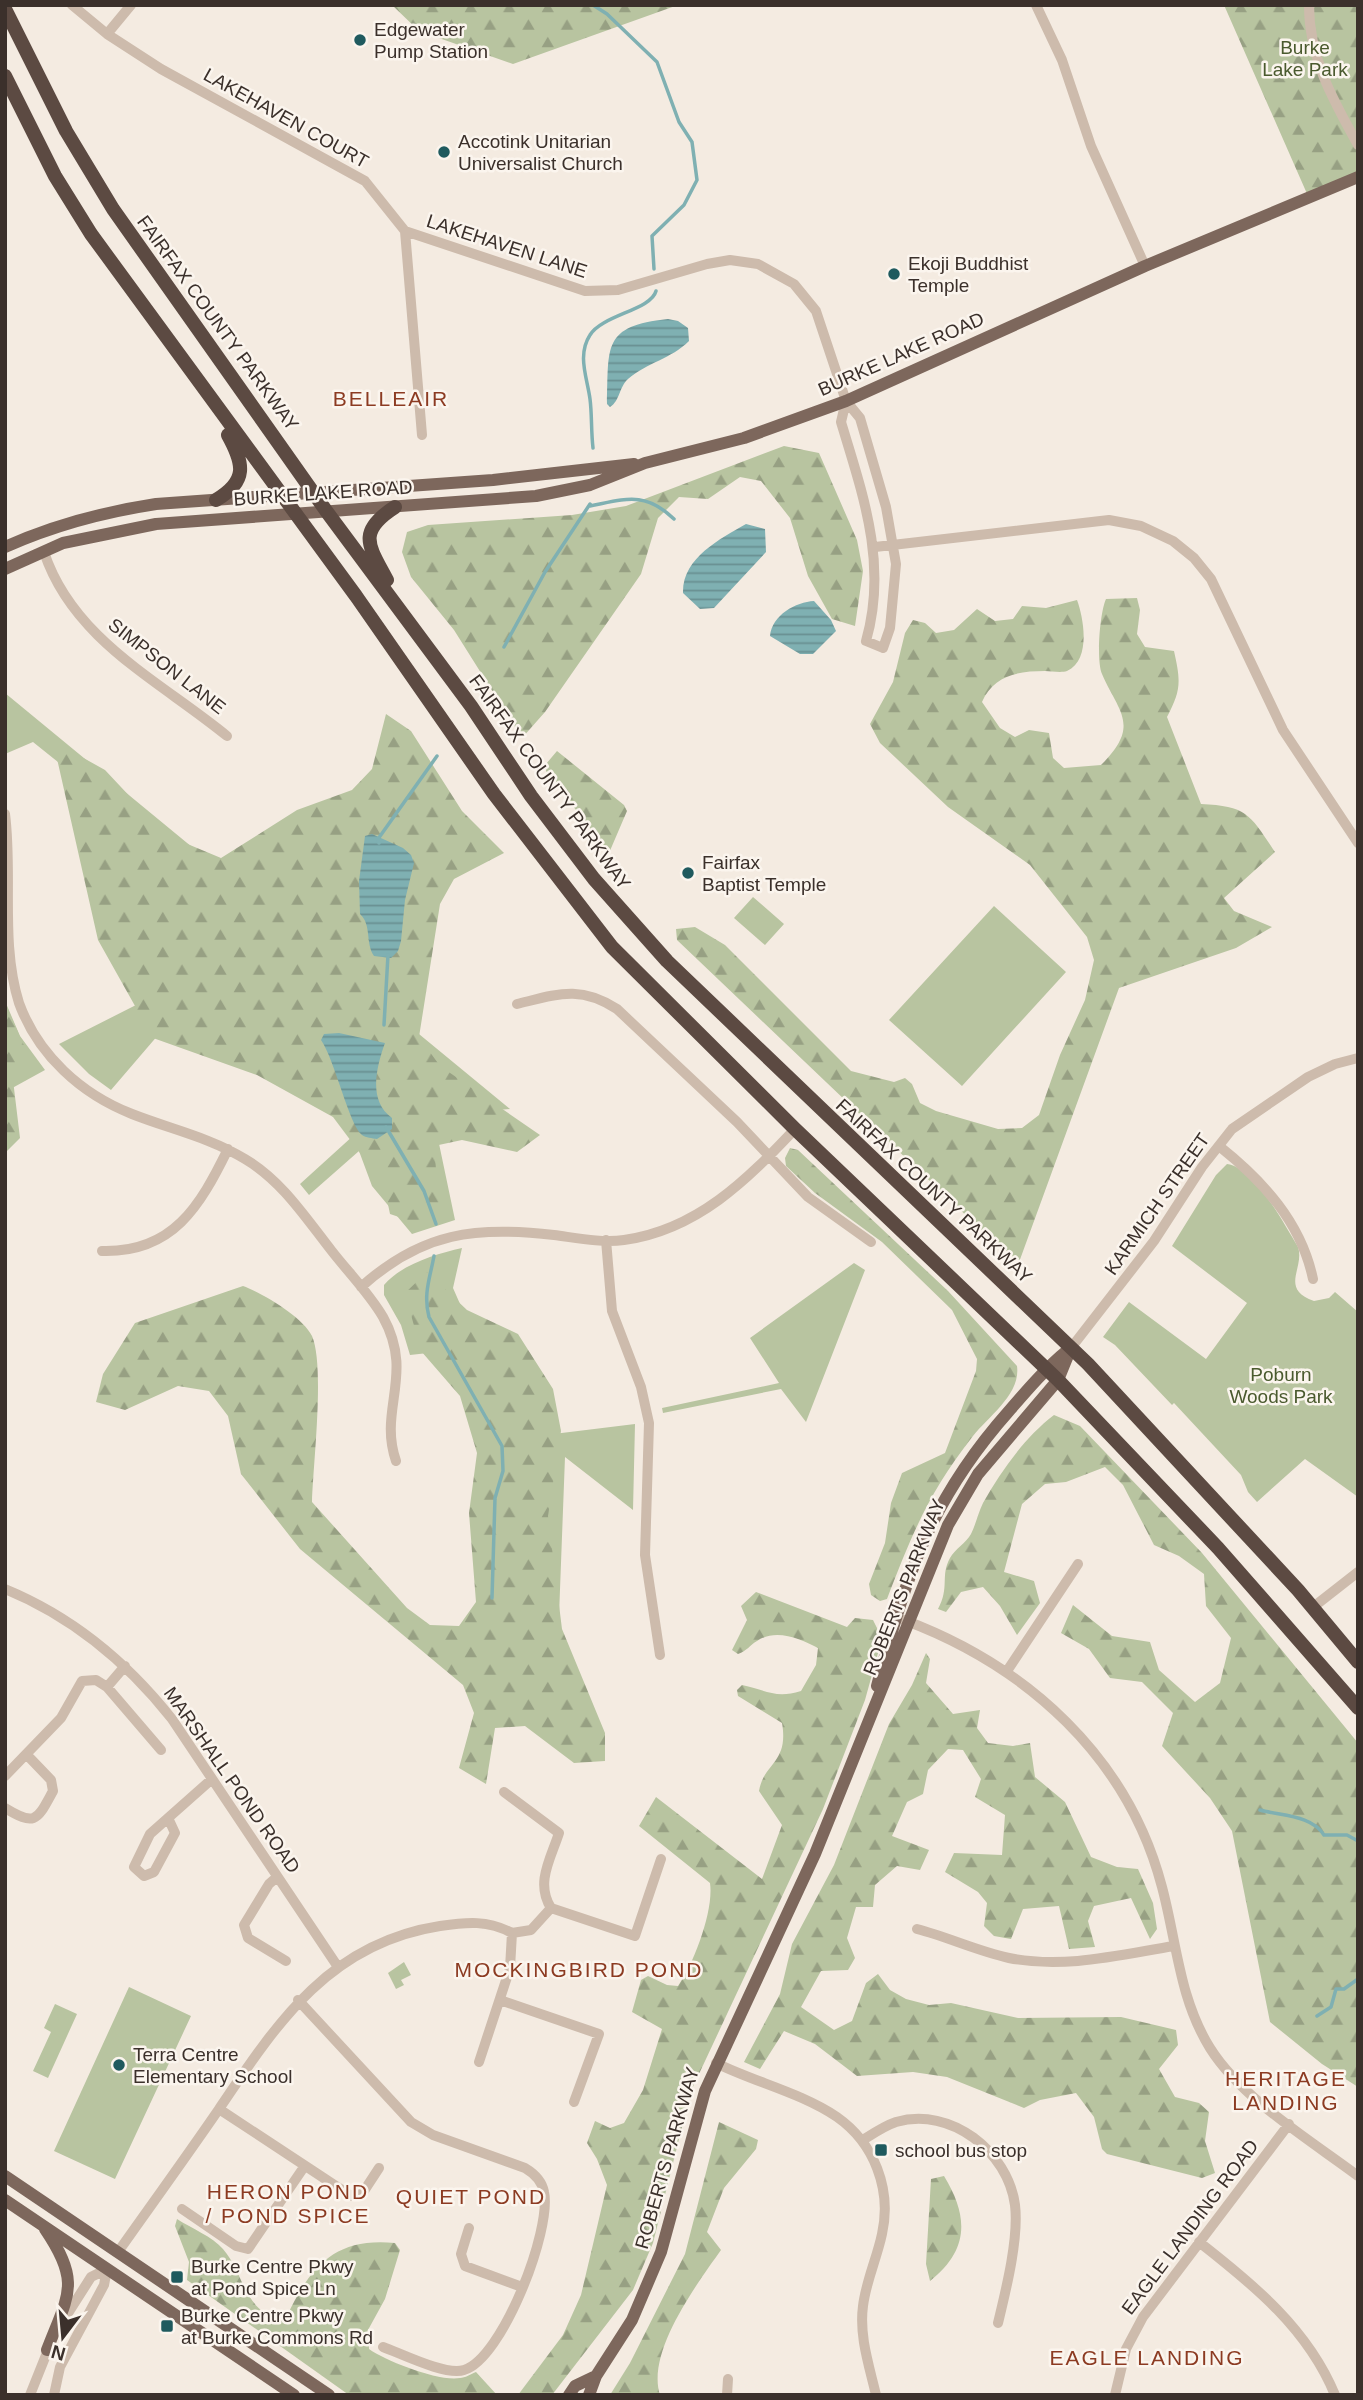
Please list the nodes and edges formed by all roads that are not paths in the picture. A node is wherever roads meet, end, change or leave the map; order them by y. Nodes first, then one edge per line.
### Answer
1 (72, 5) edge
2 (131, 5) edge
3 (1036, 5) edge
4 (1309, 5) edge
5 (5, 9) edge
6 (107, 34) junction
7 (5, 76) edge
8 (1358, 145) edge
9 (1358, 177) edge
10 (405, 231) junction
11 (1145, 266) junction
12 (200, 385) junction
13 (846, 401) junction
14 (422, 435) dead end
15 (645, 463) junction
16 (314, 493) junction
17 (281, 495) junction
18 (216, 500) junction
19 (395, 507) junction
20 (327, 512) junction
21 (296, 514) junction
22 (893, 544) junction
23 (5, 547) edge
24 (875, 547) junction
25 (44, 552) junction
26 (5, 569) edge
27 (411, 624) junction
28 (227, 736) dead end
29 (5, 814) edge
30 (1358, 843) edge
31 (517, 1004) dead end
32 (1358, 1058) edge
33 (795, 1129) junction
34 (1219, 1146) junction
35 (228, 1149) junction
36 (769, 1156) junction
37 (606, 1240) junction
38 (871, 1242) dead end
39 (102, 1251) dead end
40 (1312, 1279) dead end
41 (361, 1287) junction
42 (1071, 1348) junction
43 (1046, 1369) junction
44 (1058, 1380) junction
45 (396, 1461) dead end
46 (1078, 1564) dead end
47 (1358, 1572) edge
48 (5, 1589) edge
49 (1312, 1608) junction
50 (895, 1617) junction
51 (909, 1622) junction
52 (660, 1655) dead end
53 (1358, 1662) edge
54 (125, 1666) junction
55 (1007, 1671) junction
56 (107, 1687) junction
57 (1358, 1708) edge
58 (161, 1750) dead end
59 (27, 1755) junction
60 (855, 1756) junction
61 (5, 1776) edge
62 (212, 1779) junction
63 (504, 1792) dead end
64 (5, 1808) edge
65 (169, 1820) junction
66 (661, 1859) dead end
67 (277, 1877) junction
68 (551, 1908) junction
69 (917, 1929) dead end
70 (512, 1933) junction
71 (1174, 1946) junction
72 (286, 1961) dead end
73 (338, 1967) junction
74 (298, 2000) junction
75 (500, 2000) junction
76 (479, 2062) dead end
77 (716, 2063) junction
78 (574, 2102) dead end
79 (219, 2109) junction
80 (1289, 2124) junction
81 (863, 2140) junction
82 (304, 2167) junction
83 (379, 2168) dead end
84 (5, 2175) edge
85 (1358, 2176) edge
86 (5, 2200) edge
87 (182, 2209) dead end
88 (40, 2223) junction
89 (469, 2228) dead end
90 (1199, 2242) junction
91 (118, 2252) junction
92 (107, 2269) junction
93 (522, 2287) junction
94 (998, 2323) dead end
95 (383, 2347) dead end
96 (47, 2350) junction
97 (596, 2376) junction
98 (728, 2379) dead end
99 (30, 2395) edge
100 (54, 2395) edge
101 (294, 2395) edge
102 (329, 2395) edge
103 (569, 2395) edge
104 (589, 2395) edge
105 (727, 2395) edge
106 (876, 2395) edge
107 (1115, 2395) edge
108 (1335, 2395) edge

1 - 6 street, LAKEHAVEN COURT
2 - 6 street
3 - 11 street
4 - 8 street
5 - 16 highway, FAIRFAX COUNTY PARKWAY
6 - 10 street, LAKEHAVEN COURT
7 - 12 highway
9 - 11 main road, BURKE LAKE ROAD
10 - 13 street, LAKEHAVEN LANE
10 - 14 street
11 - 13 main road, BURKE LAKE ROAD
12 - 17 highway
12 - 18 highway
13 - 15 main road, BURKE LAKE ROAD
13 - 22 street
13 - 24 street
15 - 16 main road, BURKE LAKE ROAD
15 - 19 main road, BURKE LAKE ROAD
16 - 17 main road, BURKE LAKE ROAD
16 - 20 highway, FAIRFAX COUNTY PARKWAY
17 - 18 main road, BURKE LAKE ROAD
17 - 21 highway
18 - 23 main road, BURKE LAKE ROAD
19 - 20 main road, BURKE LAKE ROAD
19 - 27 highway
20 - 21 main road, BURKE LAKE ROAD
20 - 27 highway, FAIRFAX COUNTY PARKWAY
21 - 25 main road, BURKE LAKE ROAD
21 - 33 highway
22 - 24 street
22 - 24 street
22 - 30 street
25 - 26 main road, BURKE LAKE ROAD
25 - 28 street, SIMPSON LANE
27 - 42 highway, FAIRFAX COUNTY PARKWAY
29 - 35 street
31 - 36 street
32 - 34 street, KARMICH STREET
33 - 36 street
33 - 43 highway
34 - 40 street
34 - 42 street, KARMICH STREET
35 - 39 street
35 - 41 street
36 - 37 street
36 - 38 street
37 - 41 street
37 - 52 street
41 - 45 street
42 - 43 main road, ROBERTS PARKWAY
42 - 44 main road, ROBERTS PARKWAY
42 - 49 highway, FAIRFAX COUNTY PARKWAY
43 - 44 highway
43 - 50 main road, ROBERTS PARKWAY
44 - 51 main road, ROBERTS PARKWAY
44 - 57 highway
46 - 55 street
47 - 49 street
48 - 54 street, MARSHALL POND ROAD
49 - 53 highway, FAIRFAX COUNTY PARKWAY
50 - 51 street
50 - 60 main road, ROBERTS PARKWAY
51 - 55 street
51 - 60 main road, ROBERTS PARKWAY
54 - 56 street
54 - 62 street, MARSHALL POND ROAD
55 - 71 street
56 - 58 street
56 - 59 street
59 - 61 street
59 - 64 street
60 - 77 main road, ROBERTS PARKWAY
62 - 65 street
62 - 67 street, MARSHALL POND ROAD
63 - 68 street
65 - 65 street
66 - 68 street
67 - 72 street
67 - 73 street, MARSHALL POND ROAD
68 - 70 street
69 - 71 street
70 - 73 street
70 - 75 street
71 - 80 street
73 - 74 street
74 - 79 street
74 - 93 street
75 - 76 street
75 - 78 street
77 - 81 street
77 - 97 main road, ROBERTS PARKWAY
79 - 82 street
79 - 91 street
80 - 85 street
80 - 90 street, EAGLE LANDING ROAD
81 - 94 street
81 - 106 street
82 - 83 street
82 - 87 street
84 - 91 main road
86 - 88 main road
88 - 92 main road
88 - 96 main road
89 - 93 street
90 - 107 street, EAGLE LANDING ROAD
90 - 108 street
91 - 92 main road
91 - 102 main road
92 - 96 street
92 - 100 street
92 - 101 main road
93 - 95 street
96 - 99 street
97 - 103 main road, ROBERTS PARKWAY
97 - 104 main road, ROBERTS PARKWAY
98 - 105 street

